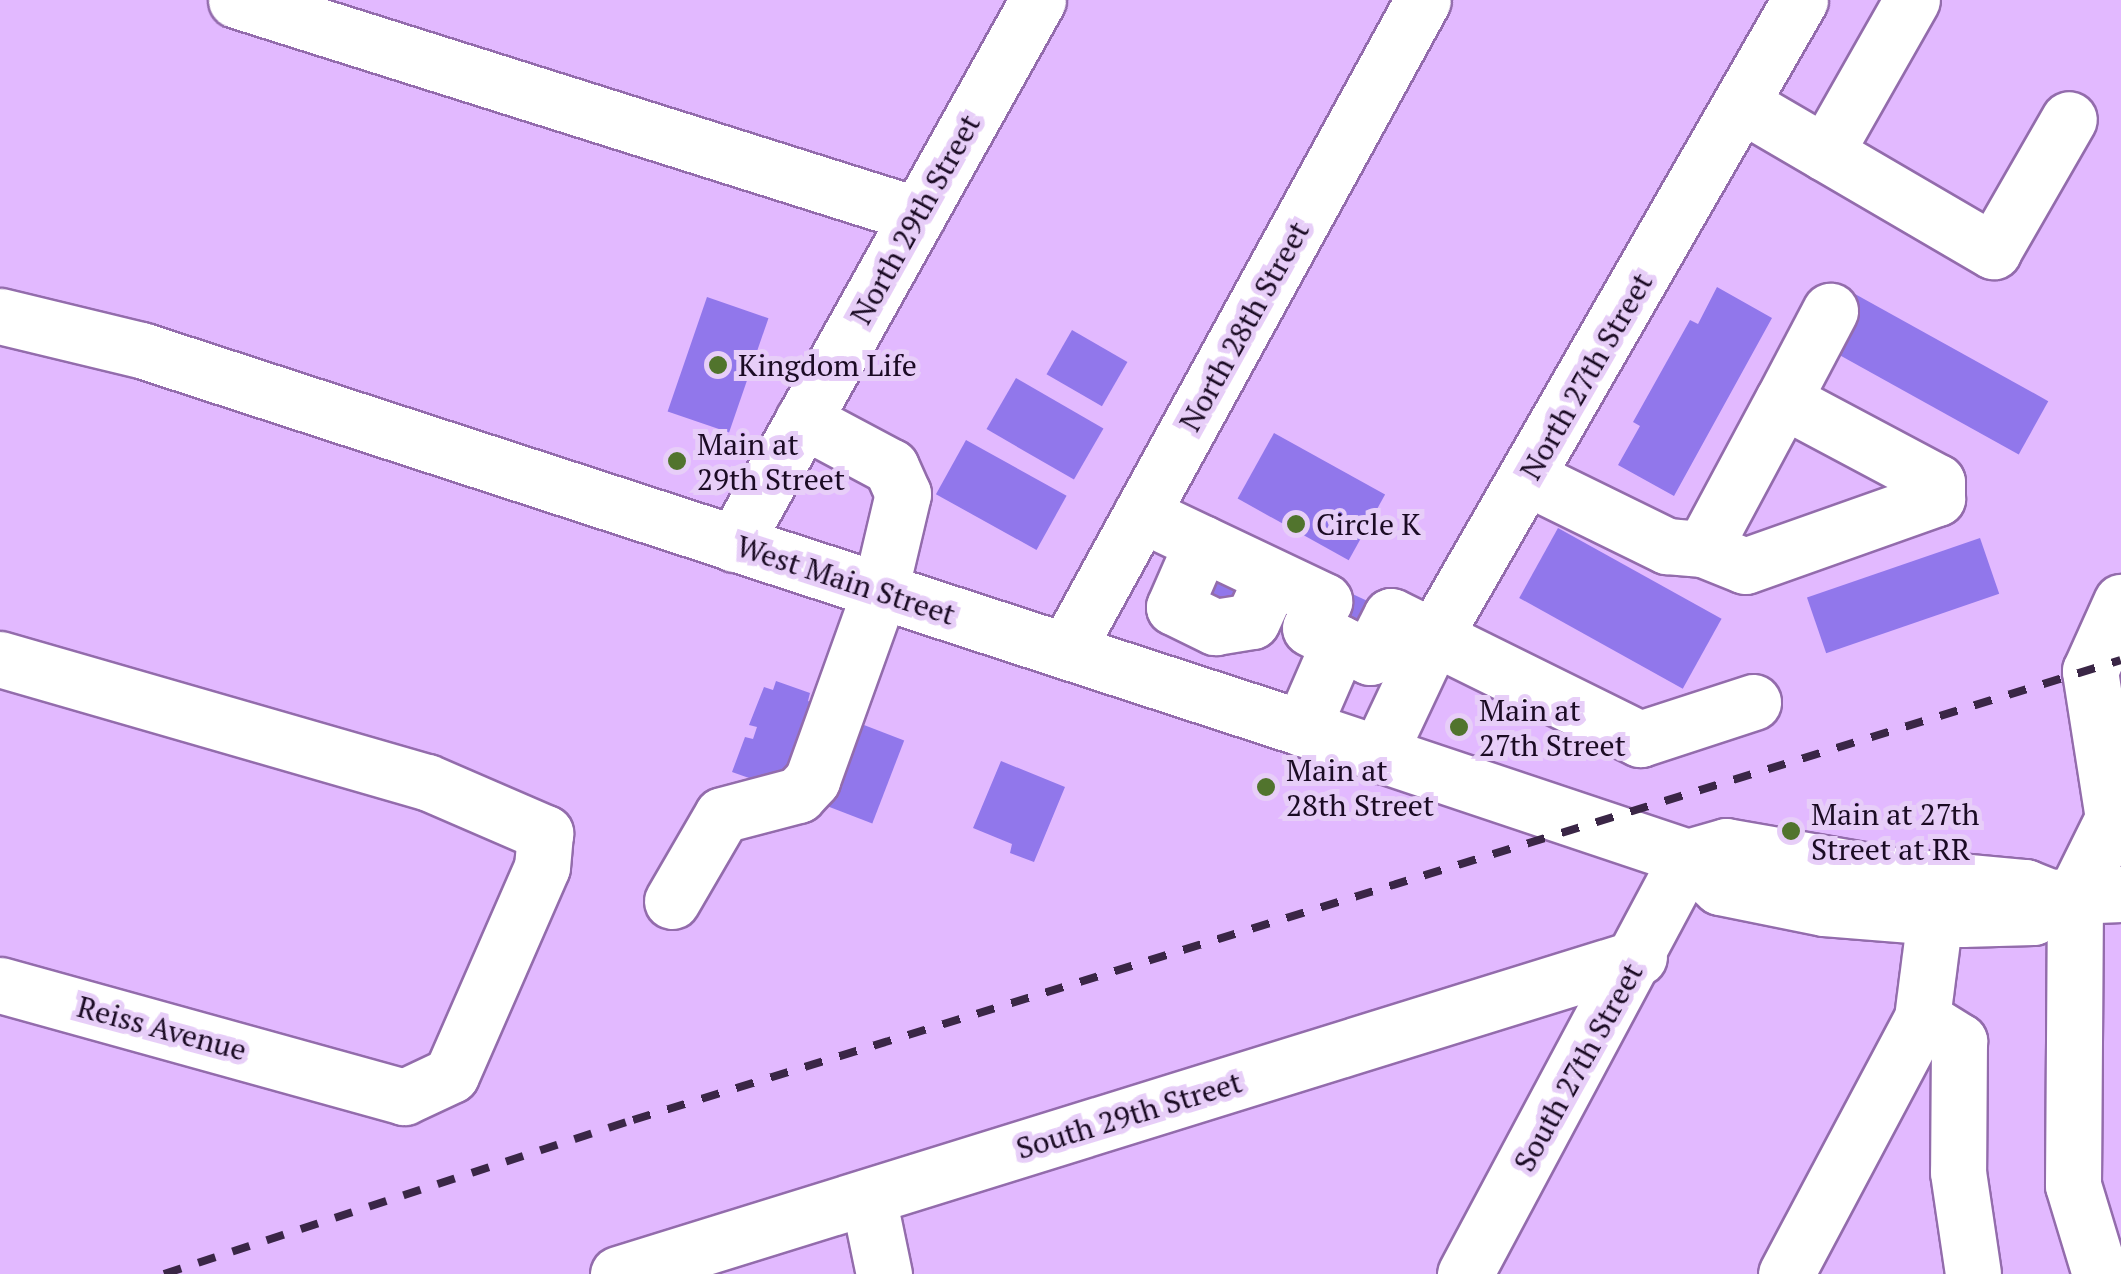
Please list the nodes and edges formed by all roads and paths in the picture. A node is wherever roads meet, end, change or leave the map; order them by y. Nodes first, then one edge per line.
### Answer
1 (236, 0) edge
2 (1038, 0) edge
3 (1423, 0) edge
4 (1800, 0) edge
5 (1912, 0) edge
6 (1742, 105) junction
7 (2069, 120) dead end
8 (1825, 153) junction
9 (918, 215) junction
10 (1830, 311) dead end
11 (0, 316) edge
12 (1784, 400) junction
13 (803, 420) junction
14 (1528, 478) junction
15 (1141, 514) junction
16 (734, 544) junction
17 (1703, 549) junction
18 (880, 591) junction
19 (2121, 602) edge
20 (1332, 622) junction
21 (1412, 627) junction
22 (1066, 652) junction
23 (0, 659) edge
24 (1752, 702) dead end
25 (1302, 728) junction
26 (1378, 756) junction
27 (2117, 817) edge
28 (1688, 857) junction
29 (2082, 895) edge
30 (672, 900) dead end
31 (1934, 917) junction
32 (1638, 957) junction
33 (0, 985) edge
34 (1922, 1018) junction
35 (868, 1196) junction
36 (618, 1274) edge
37 (884, 1274) edge
38 (1466, 1274) edge
39 (1786, 1274) edge
40 (1973, 1274) edge
41 (2100, 1274) edge

1 - 9 street
2 - 9 street, North 29th Street
3 - 15 street, North 28th Street
4 - 6 street, North 27th Street
5 - 8 street
6 - 8 street
6 - 14 street, North 27th Street
7 - 8 street
9 - 13 street, North 29th Street
10 - 12 street
11 - 16 street, West Main Street
12 - 17 street
12 - 17 street
13 - 16 street, North 29th Street
13 - 18 street
14 - 17 street
14 - 21 street, North 27th Street
15 - 20 street
15 - 22 street, North 28th Street
16 - 18 street, West Main Street
18 - 22 street, West Main Street
18 - 30 street
19 - 27 street
20 - 21 street
20 - 25 street
21 - 24 street
21 - 26 street, North 27th Street
22 - 25 street, West Main Street
23 - 33 street, Reiss Avenue
25 - 26 street, West Main Street
26 - 28 street, West Main Street
27 - 29 street
28 - 29 street
28 - 31 street
28 - 32 street, South 27th Street
29 - 31 street
29 - 41 street
31 - 34 street
32 - 35 street, South 29th Street
32 - 38 street, South 27th Street
34 - 39 street
34 - 40 street
35 - 36 street, South 29th Street
35 - 37 street

